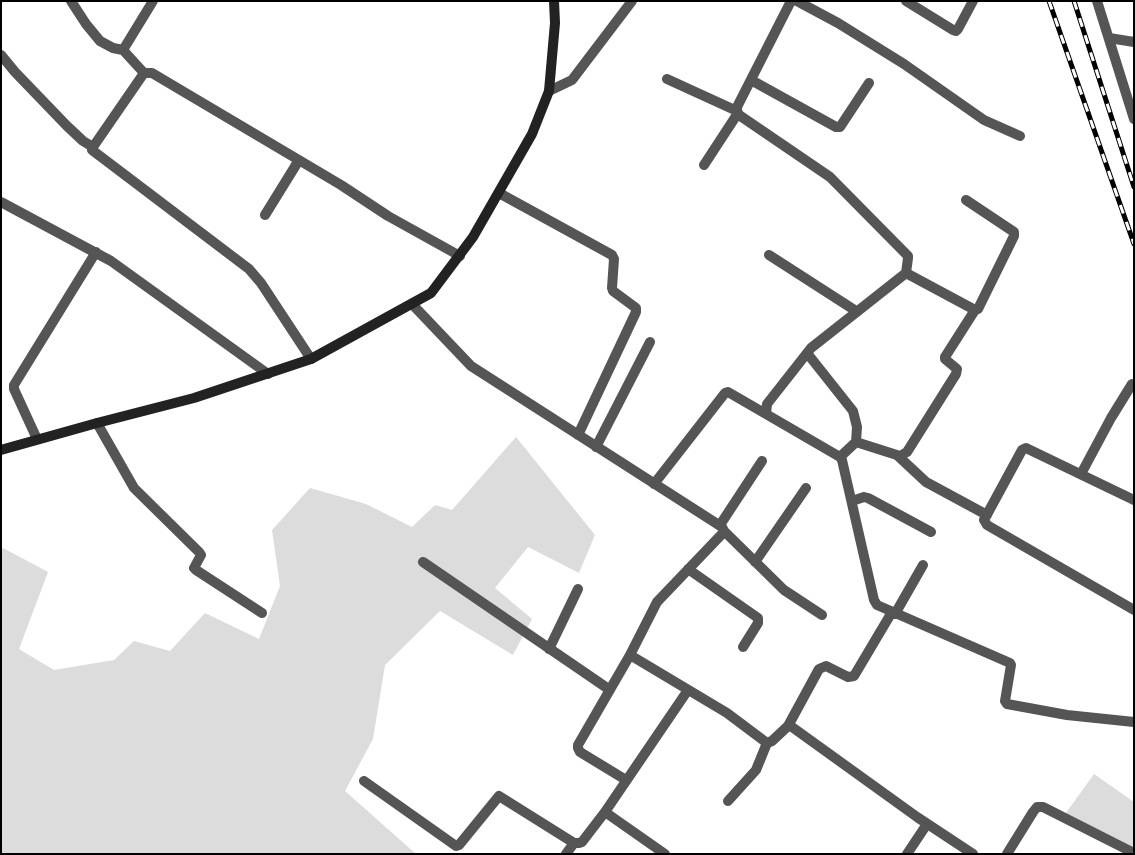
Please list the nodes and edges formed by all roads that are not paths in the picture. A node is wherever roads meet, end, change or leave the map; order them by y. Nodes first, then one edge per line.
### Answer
1 (71, 1) edge
2 (153, 1) edge
3 (554, 1) edge
4 (632, 1) edge
5 (791, 1) edge
6 (797, 1) edge
7 (906, 1) edge
8 (973, 1) edge
9 (1097, 1) edge
10 (1109, 38) junction
11 (1134, 42) edge
12 (123, 50) junction
13 (1, 55) edge
14 (144, 73) junction
15 (667, 79) dead end
16 (751, 80) junction
17 (869, 83) dead end
18 (549, 91) junction
19 (737, 112) junction
20 (1134, 119) edge
21 (1020, 136) dead end
22 (93, 147) junction
23 (299, 160) junction
24 (704, 166) dead end
25 (499, 193) junction
26 (966, 200) dead end
27 (1, 202) edge
28 (265, 215) dead end
29 (96, 252) junction
30 (769, 255) dead end
31 (460, 256) junction
32 (906, 273) junction
33 (412, 304) junction
34 (975, 310) junction
35 (856, 311) junction
36 (650, 342) dead end
37 (807, 352) junction
38 (311, 360) junction
39 (268, 374) junction
40 (1132, 384) dead end
41 (766, 414) junction
42 (97, 423) junction
43 (578, 435) junction
44 (37, 439) junction
45 (856, 442) junction
46 (596, 447) junction
47 (1, 450) edge
48 (897, 455) junction
49 (840, 456) junction
50 (762, 461) dead end
51 (1081, 474) junction
52 (654, 484) junction
53 (806, 488) dead end
54 (1134, 500) edge
55 (852, 501) junction
56 (987, 515) junction
57 (722, 528) junction
58 (931, 532) dead end
59 (423, 562) dead end
60 (756, 562) junction
61 (923, 565) dead end
62 (688, 569) junction
63 (578, 589) dead end
64 (1134, 610) edge
65 (262, 613) dead end
66 (894, 613) junction
67 (822, 615) dead end
68 (743, 647) dead end
69 (549, 648) junction
70 (630, 655) junction
71 (610, 690) junction
72 (688, 690) junction
73 (1134, 722) edge
74 (788, 726) junction
75 (767, 743) junction
76 (626, 780) junction
77 (364, 781) dead end
78 (728, 801) dead end
79 (604, 812) junction
80 (927, 824) junction
81 (574, 843) junction
82 (1134, 853) edge
83 (566, 854) edge
84 (665, 854) edge
85 (907, 854) edge
86 (973, 854) edge
87 (1007, 854) edge

1 - 12 street
2 - 12 street
3 - 18 street
4 - 18 street
5 - 16 street
6 - 21 street
7 - 8 street
9 - 10 street
10 - 11 street
10 - 20 street
12 - 14 street
13 - 22 street
14 - 22 street
14 - 23 street
15 - 19 street
16 - 17 street
16 - 19 street
18 - 25 street
19 - 24 street
19 - 32 street
22 - 38 street
23 - 28 street
23 - 31 street
25 - 31 street
25 - 43 street
26 - 34 street
27 - 29 street
29 - 39 street
29 - 44 street
30 - 35 street
31 - 33 street
32 - 34 street
32 - 35 street
33 - 38 street
33 - 43 street
34 - 48 street
35 - 37 street
36 - 46 street
37 - 41 street
37 - 45 street
38 - 39 street
39 - 42 street
40 - 51 street
41 - 49 street
41 - 52 street
42 - 44 street
42 - 65 street
43 - 46 street
44 - 47 street
45 - 48 street
45 - 49 street
46 - 52 street
48 - 56 street
49 - 55 street
50 - 57 street
51 - 54 street
51 - 56 street
52 - 57 street
53 - 60 street
55 - 58 street
55 - 66 street
56 - 64 street
57 - 60 street
57 - 62 street
59 - 69 street
60 - 67 street
61 - 66 street
62 - 68 street
62 - 70 street
63 - 69 street
66 - 73 street
66 - 74 street
69 - 71 street
70 - 71 street
70 - 72 street
71 - 76 street
72 - 75 street
72 - 76 street
74 - 75 street
74 - 80 street
75 - 78 street
76 - 79 street
77 - 81 street
79 - 81 street
79 - 84 street
80 - 85 street
80 - 86 street
81 - 83 street
82 - 87 street

